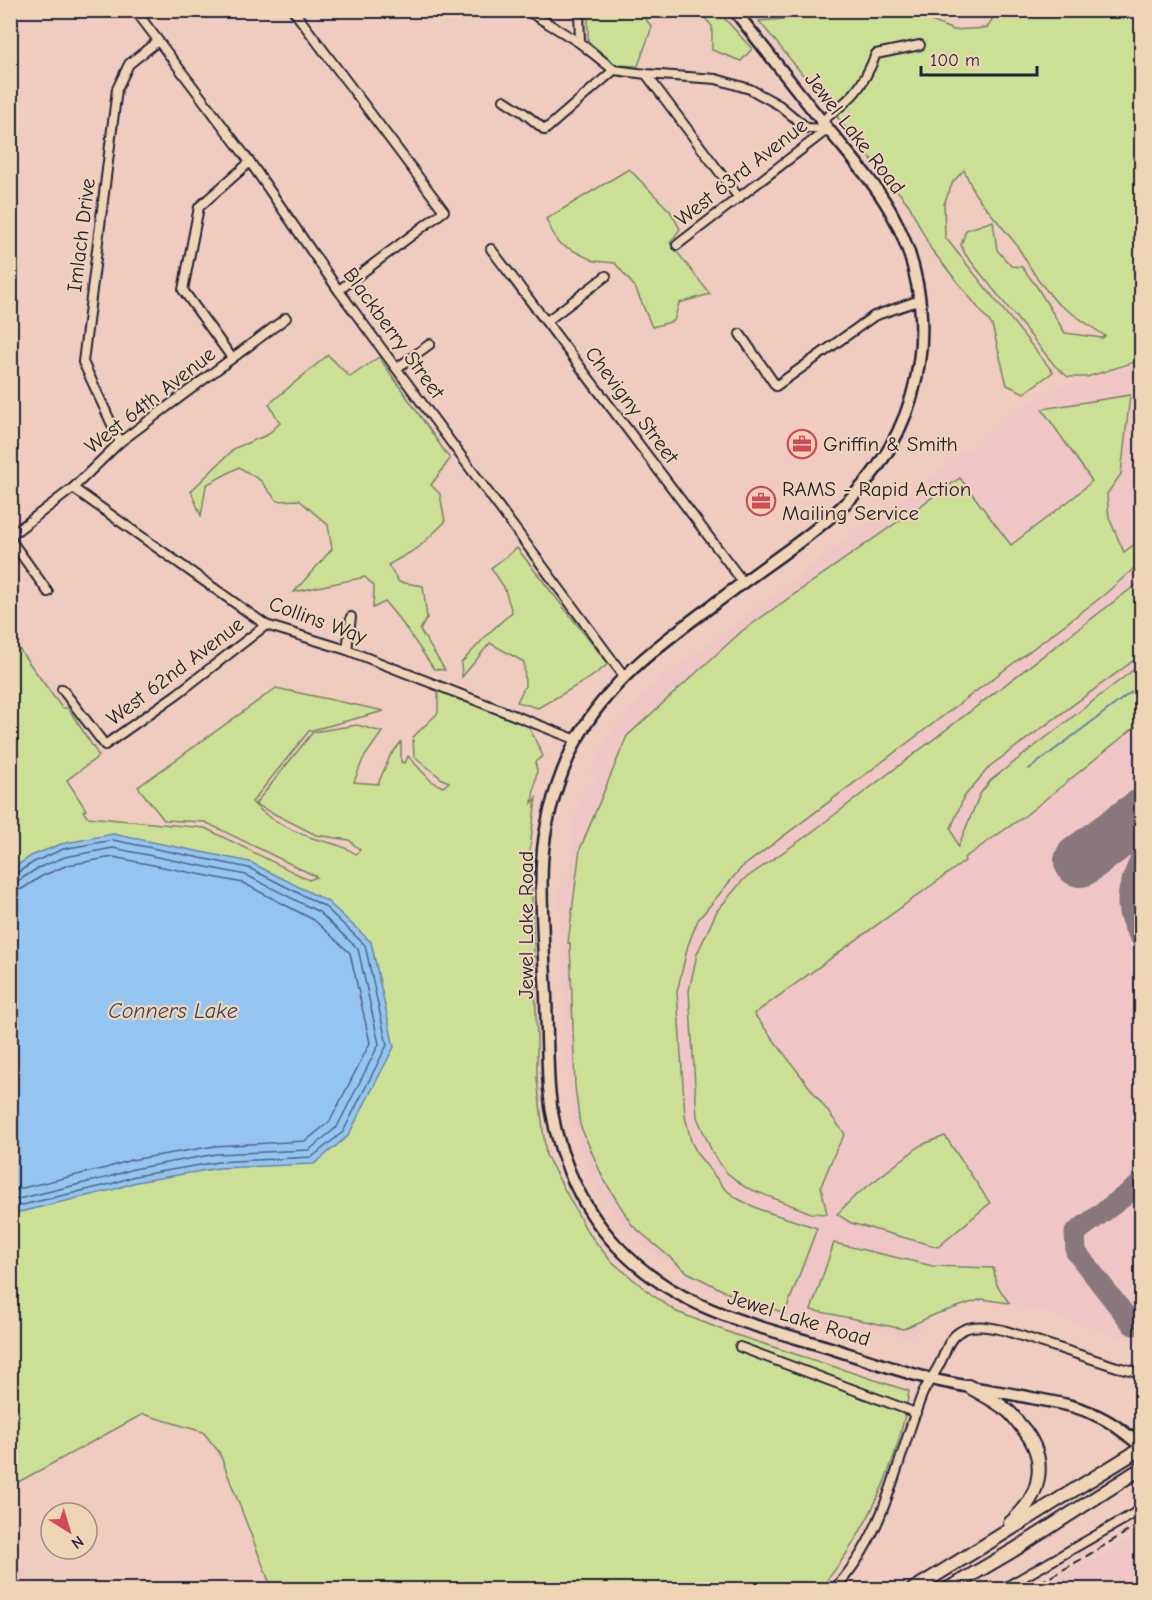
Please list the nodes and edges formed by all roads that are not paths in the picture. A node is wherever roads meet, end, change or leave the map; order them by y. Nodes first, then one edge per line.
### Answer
1 (135, 10) edge
2 (293, 10) edge
3 (526, 10) edge
4 (579, 10) edge
5 (734, 10) edge
6 (158, 41) junction
7 (580, 43) junction
8 (920, 45) dead end
9 (614, 69) junction
10 (646, 74) junction
11 (504, 100) dead end
12 (825, 125) junction
13 (250, 162) junction
14 (739, 198) junction
15 (677, 245) dead end
16 (491, 249) dead end
17 (606, 276) dead end
18 (339, 290) junction
19 (920, 300) junction
20 (286, 318) dead end
21 (547, 321) junction
22 (740, 334) dead end
23 (429, 344) dead end
24 (232, 358) junction
25 (397, 368) junction
26 (120, 442) junction
27 (73, 488) junction
28 (10, 538) edge
29 (743, 582) junction
30 (48, 592) dead end
31 (351, 617) dead end
32 (266, 625) junction
33 (347, 650) junction
34 (624, 676) junction
35 (62, 689) dead end
36 (577, 740) junction
37 (740, 1347) dead end
38 (1142, 1373) edge
39 (930, 1378) junction
40 (968, 1386) junction
41 (916, 1413) junction
42 (1142, 1447) edge
43 (1142, 1468) edge
44 (1142, 1509) edge
45 (965, 1557) junction
46 (833, 1590) edge
47 (912, 1590) edge
48 (946, 1590) edge
49 (1001, 1590) edge

1 - 6 street, Blackberry Street
2 - 18 street
3 - 7 street
4 - 7 street
5 - 12 main road, Jewel Lake Road
6 - 13 street, Blackberry Street
6 - 26 street, Imlach Drive
7 - 9 street
8 - 12 street, West 63rd Avenue
9 - 10 street
9 - 11 street
10 - 12 street
10 - 14 street
12 - 14 street, West 63rd Avenue
12 - 19 main road, Jewel Lake Road
13 - 18 street, Blackberry Street
13 - 24 street
14 - 15 street, West 63rd Avenue
16 - 21 street, Chevigny Street
17 - 21 street
18 - 25 street, Blackberry Street
19 - 22 street
19 - 29 main road, Jewel Lake Road
20 - 24 street, West 64th Avenue
21 - 29 street, Chevigny Street
23 - 25 street
24 - 26 street, West 64th Avenue
25 - 34 street, Blackberry Street
26 - 27 street, West 64th Avenue
27 - 28 street, West 64th Avenue
27 - 32 street, Collins Way
28 - 30 street
29 - 34 main road, Jewel Lake Road
31 - 33 street
32 - 33 street, Collins Way
32 - 35 street, West 62nd Avenue
33 - 36 street, Collins Way
34 - 36 main road, Jewel Lake Road
36 - 39 main road, Jewel Lake Road
37 - 41 street
38 - 39 street
39 - 40 main road, Jewel Lake Road
39 - 41 street
40 - 42 main road, Jewel Lake Road
40 - 45 main road
41 - 46 street
42 - 45 main road
43 - 48 main road
44 - 49 street
45 - 47 main road

